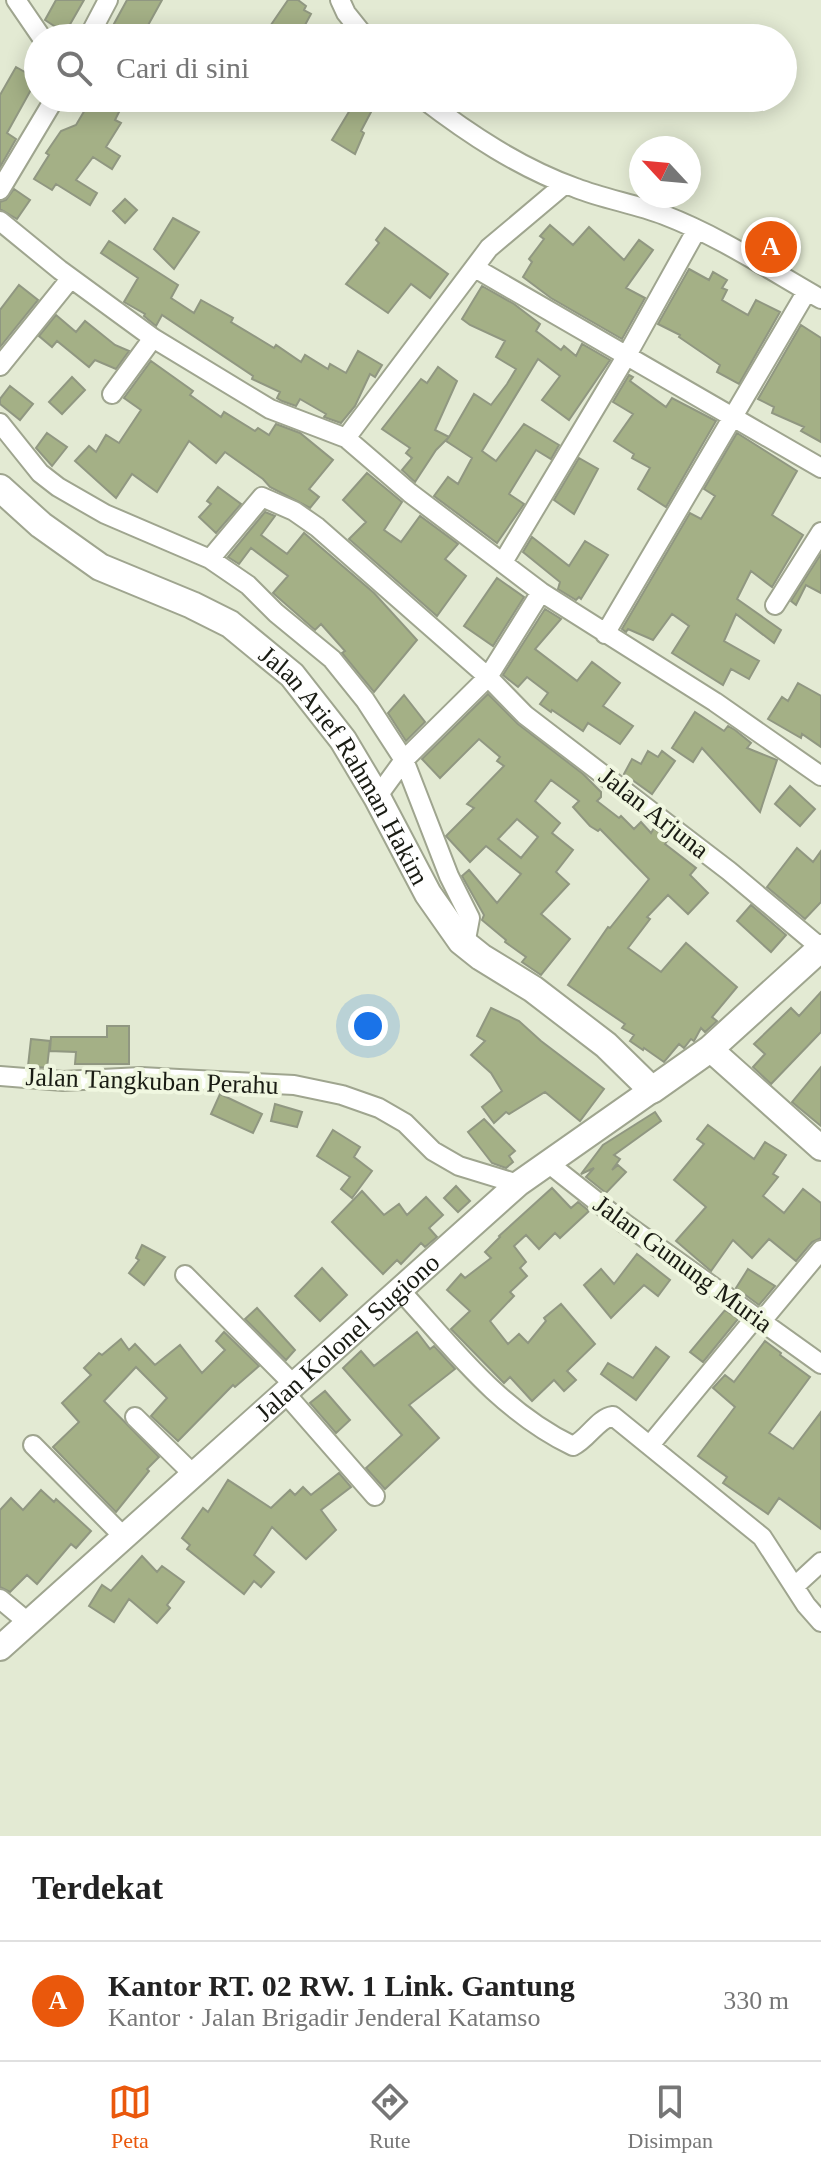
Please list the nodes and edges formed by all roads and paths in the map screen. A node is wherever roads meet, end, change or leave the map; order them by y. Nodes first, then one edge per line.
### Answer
1 (16, 0) edge
2 (108, 0) edge
3 (340, 0) edge
4 (32, 24) edge
5 (95, 24) edge
6 (355, 24) edge
7 (47, 112) edge
8 (440, 112) edge
9 (565, 184) junction
10 (0, 190) edge
11 (0, 221) edge
12 (696, 231) junction
13 (475, 268) junction
14 (71, 278) junction
15 (814, 295) edge
16 (153, 338) junction
17 (627, 355) junction
18 (0, 366) edge
19 (112, 394) dead end
20 (734, 417) junction
21 (0, 423) edge
22 (346, 438) junction
23 (821, 468) edge
24 (0, 488) edge
25 (821, 532) edge
26 (210, 559) junction
27 (503, 562) junction
28 (541, 592) junction
29 (775, 605) dead end
30 (605, 634) junction
31 (488, 677) junction
32 (404, 760) junction
33 (821, 776) edge
34 (377, 797) junction
35 (461, 941) junction
36 (821, 948) edge
37 (710, 1049) junction
38 (0, 1076) edge
39 (652, 1090) junction
40 (821, 1148) edge
41 (548, 1163) junction
42 (518, 1184) junction
43 (821, 1250) edge
44 (185, 1275) dead end
45 (400, 1290) junction
46 (758, 1320) junction
47 (821, 1364) edge
48 (289, 1389) junction
49 (135, 1417) dead end
50 (33, 1445) dead end
51 (650, 1445) junction
52 (194, 1475) junction
53 (375, 1496) dead end
54 (125, 1538) junction
55 (821, 1562) edge
56 (795, 1586) junction
57 (0, 1599) edge
58 (821, 1622) edge
59 (30, 1624) junction
60 (0, 1648) edge

1 - 4 street
2 - 5 street
3 - 6 street
7 - 10 street
8 - 9 street
9 - 12 street
9 - 13 street
11 - 14 street
12 - 15 street
12 - 17 street
13 - 17 street
13 - 22 street
14 - 16 street
14 - 18 street
15 - 20 street
16 - 19 street
16 - 22 street
17 - 20 street
17 - 27 street
20 - 23 street
20 - 30 street
21 - 26 street
22 - 27 street
24 - 34 main road, Jalan Arief Rahman Hakim
25 - 29 street
26 - 31 street, Jalan Arjuna
26 - 32 street
27 - 28 street
28 - 30 street
28 - 31 street
30 - 33 street
31 - 32 street
31 - 36 street, Jalan Arjuna
32 - 34 street
32 - 35 street
34 - 35 main road, Jalan Arief Rahman Hakim
35 - 39 main road, Jalan Arief Rahman Hakim
36 - 37 main road, Jalan Kolonel Sugiono
37 - 39 main road, Jalan Kolonel Sugiono
37 - 40 street
38 - 42 street, Jalan Tangkuban Perahu
39 - 41 street, Jalan Kolonel Sugiono
41 - 42 street, Jalan Kolonel Sugiono
41 - 46 street, Jalan Gunung Muria
42 - 45 street, Jalan Kolonel Sugiono
43 - 46 street
44 - 48 street
45 - 48 street, Jalan Kolonel Sugiono
45 - 51 street
46 - 47 street, Jalan Gunung Muria
46 - 51 street
48 - 52 street, Jalan Kolonel Sugiono
48 - 53 street
49 - 52 street
50 - 54 street
51 - 56 street
52 - 54 street, Jalan Kolonel Sugiono
54 - 59 street, Jalan Kolonel Sugiono
55 - 56 street
56 - 58 street
57 - 59 street
59 - 60 street, Jalan Kolonel Sugiono

